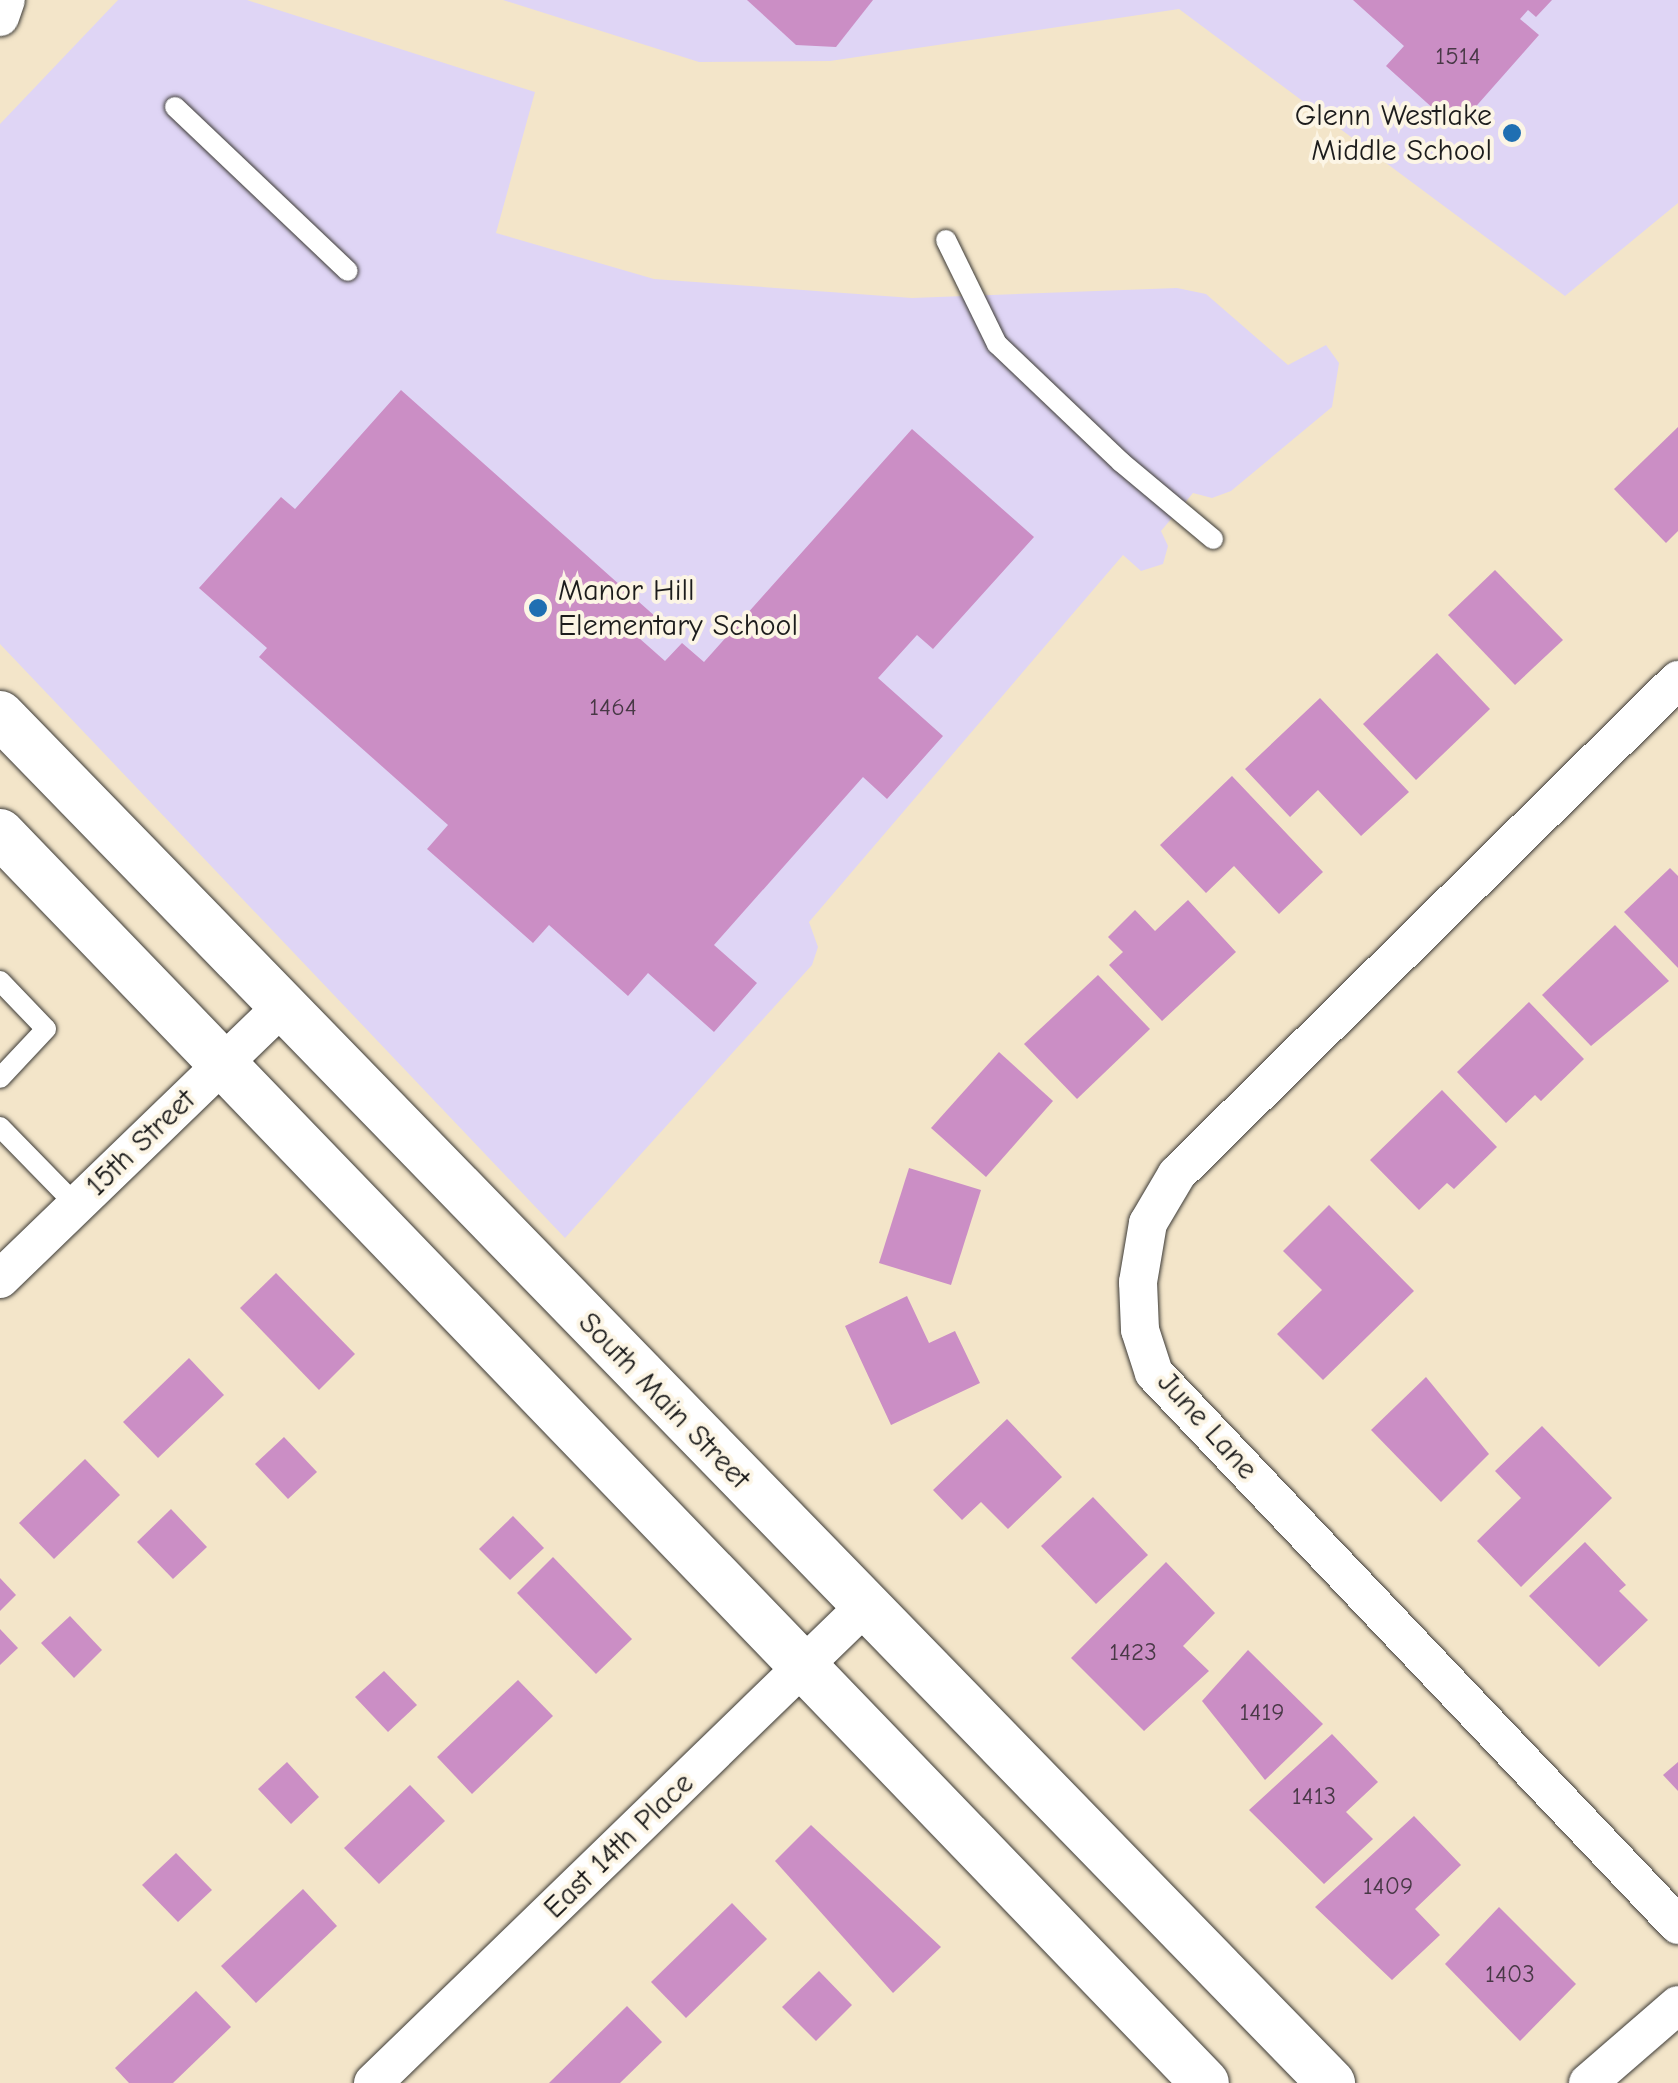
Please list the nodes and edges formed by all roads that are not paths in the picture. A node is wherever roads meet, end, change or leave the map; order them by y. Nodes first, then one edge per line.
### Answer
1 (6, 0) edge
2 (0, 16) edge
3 (175, 108) dead end
4 (946, 240) dead end
5 (348, 271) dead end
6 (1213, 539) dead end
7 (1678, 680) edge
8 (0, 715) edge
9 (0, 833) edge
10 (0, 981) edge
11 (282, 1007) junction
12 (225, 1062) junction
13 (0, 1078) edge
14 (0, 1127) edge
15 (76, 1205) junction
16 (0, 1279) edge
17 (864, 1608) junction
18 (804, 1668) junction
19 (1678, 1925) edge
20 (1678, 2005) edge
21 (374, 2083) edge
22 (1205, 2083) edge
23 (1331, 2083) edge
24 (1588, 2083) edge

1 - 2 street
3 - 5 lane
4 - 6 lane
7 - 19 street, June Lane
8 - 11 street, South Main Street
9 - 12 street
10 - 13 lane
11 - 12 street, 15th Street
11 - 17 street, South Main Street
12 - 15 street, 15th Street
12 - 18 street
14 - 15 lane
15 - 16 street, 15th Street
17 - 18 street, East 14th Place
17 - 23 street, South Main Street
18 - 21 street, East 14th Place
18 - 22 street
20 - 24 street

